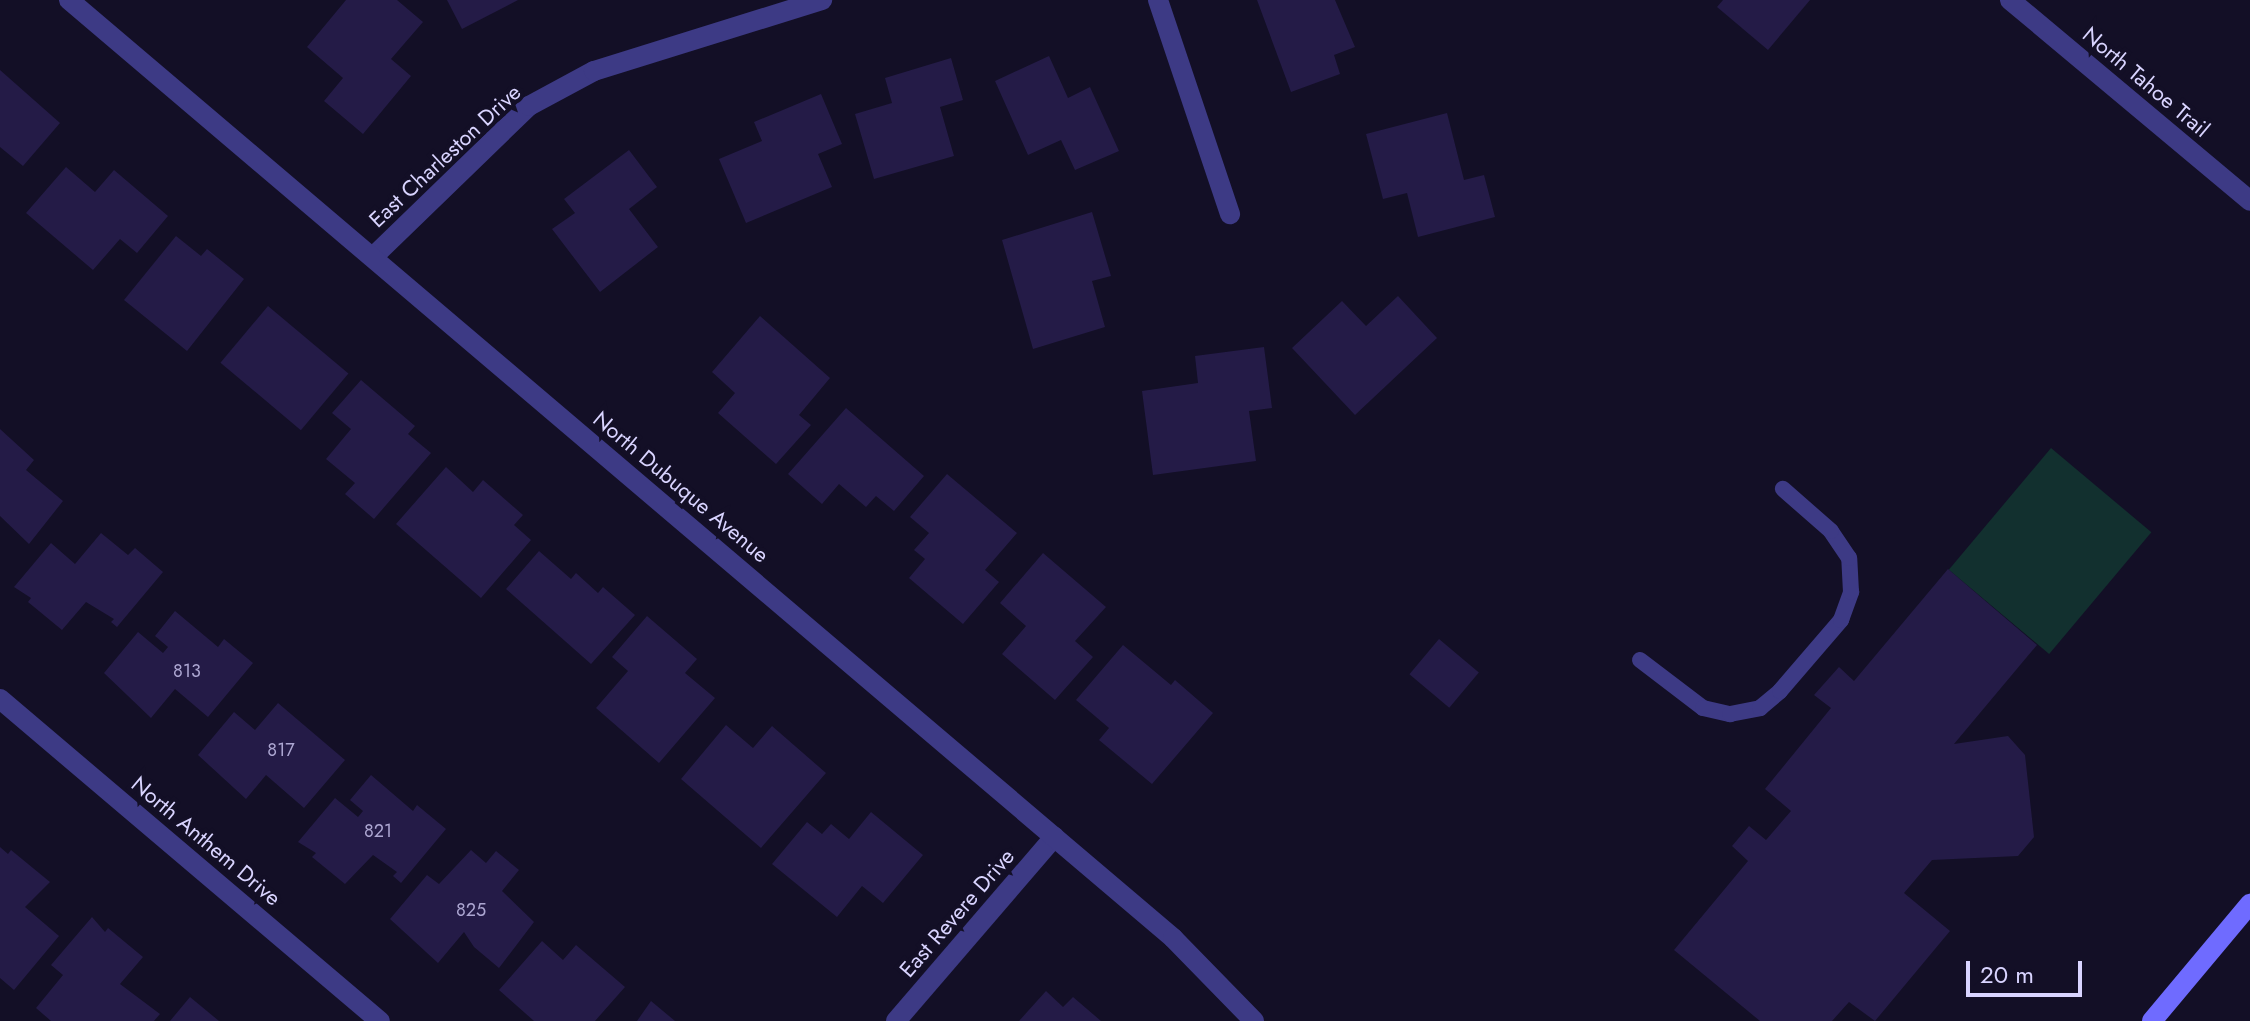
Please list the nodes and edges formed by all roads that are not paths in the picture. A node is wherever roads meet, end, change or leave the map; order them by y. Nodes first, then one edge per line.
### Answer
1 (69, 0) edge
2 (822, 0) edge
3 (1158, 0) edge
4 (2010, 0) edge
5 (2250, 201) edge
6 (1230, 214) dead end
7 (373, 257) junction
8 (1783, 489) dead end
9 (1640, 660) dead end
10 (0, 699) edge
11 (1054, 837) junction
12 (2250, 904) edge
13 (380, 1021) edge
14 (896, 1021) edge
15 (1254, 1021) edge
16 (2152, 1021) edge

1 - 7 street, North Dubuque Avenue
2 - 7 street, East Charleston Drive
3 - 6 street
4 - 5 street, North Tahoe Trail
7 - 11 street, North Dubuque Avenue
8 - 9 lane
10 - 13 street, North Anthem Drive
11 - 14 street, East Revere Drive
11 - 15 street, North Dubuque Avenue
12 - 16 main road

